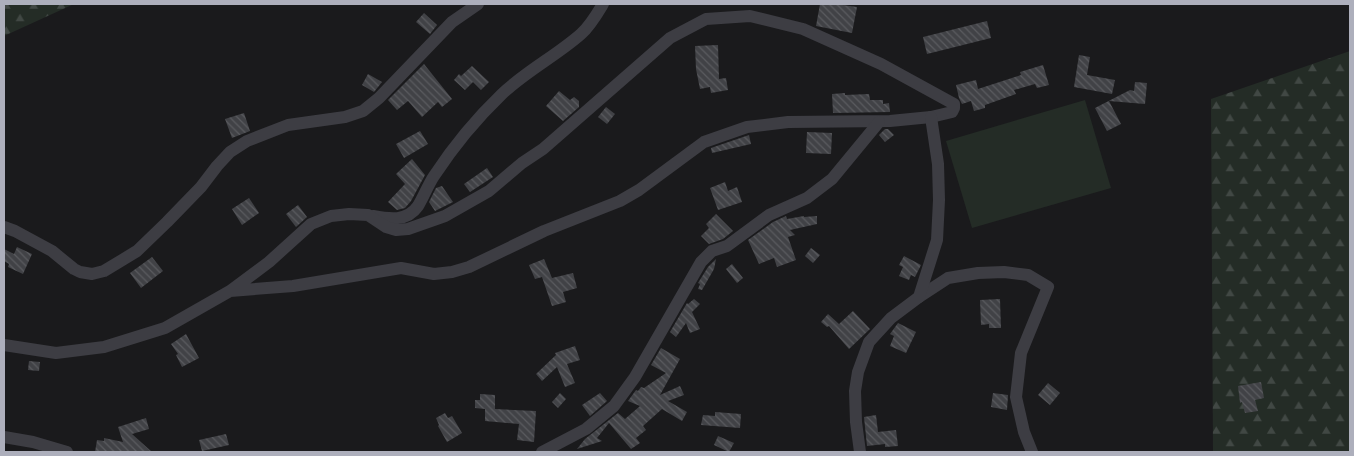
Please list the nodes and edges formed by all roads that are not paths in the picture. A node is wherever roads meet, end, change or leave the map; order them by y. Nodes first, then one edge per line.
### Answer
1 (478, 4) edge
2 (603, 4) edge
3 (931, 117) junction
4 (879, 122) junction
5 (368, 215) junction
6 (4, 227) edge
7 (230, 291) junction
8 (919, 297) junction
9 (4, 345) edge
10 (4, 437) edge
11 (67, 452) edge
12 (542, 452) edge
13 (860, 452) edge
14 (1032, 452) edge

1 - 6 street
2 - 5 street
3 - 4 street
3 - 5 street
3 - 8 street
4 - 7 street
4 - 12 street
5 - 7 street
7 - 9 street
8 - 13 street
8 - 14 street
10 - 11 street

